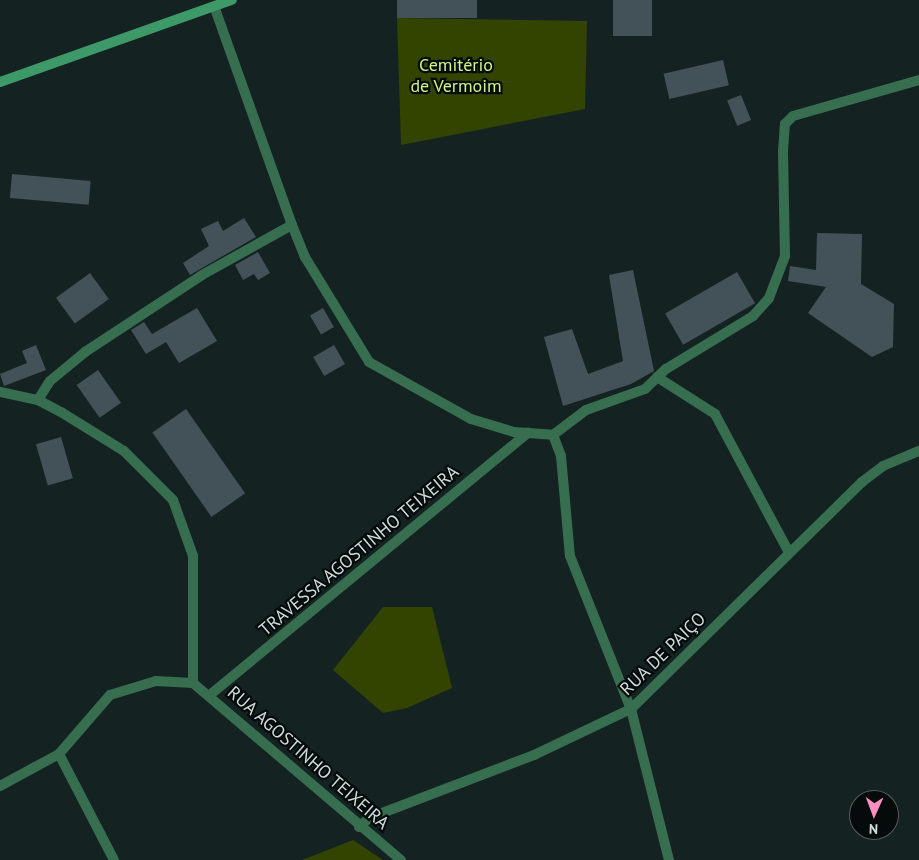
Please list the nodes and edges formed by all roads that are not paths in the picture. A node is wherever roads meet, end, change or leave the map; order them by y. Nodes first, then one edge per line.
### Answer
1 (232, 0) edge
2 (214, 6) junction
3 (919, 80) edge
4 (0, 82) edge
5 (292, 225) junction
6 (657, 377) junction
7 (0, 392) edge
8 (38, 400) junction
9 (528, 433) junction
10 (553, 435) junction
11 (919, 451) edge
12 (788, 551) junction
13 (193, 683) junction
14 (211, 694) junction
15 (631, 709) junction
16 (59, 754) junction
17 (0, 786) edge
18 (360, 827) junction
19 (114, 860) edge
20 (401, 860) edge
21 (669, 860) edge

1 - 2 street
2 - 4 street
2 - 5 street
3 - 6 street
5 - 8 street
5 - 9 street
6 - 10 street
6 - 12 street
7 - 8 street
8 - 13 street
9 - 10 street
9 - 14 street, TRAVESSA AGOSTINHO TEIXEIRA
10 - 15 street
11 - 12 street, RUA DE PAIÇO
12 - 15 street, RUA DE PAIÇO
13 - 14 street, RUA AGOSTINHO TEIXEIRA
13 - 16 street
14 - 18 street, RUA AGOSTINHO TEIXEIRA
15 - 18 street, RUA DE PAIÇO
15 - 21 street
16 - 17 street
16 - 19 street
18 - 20 street, RUA AGOSTINHO TEIXEIRA

